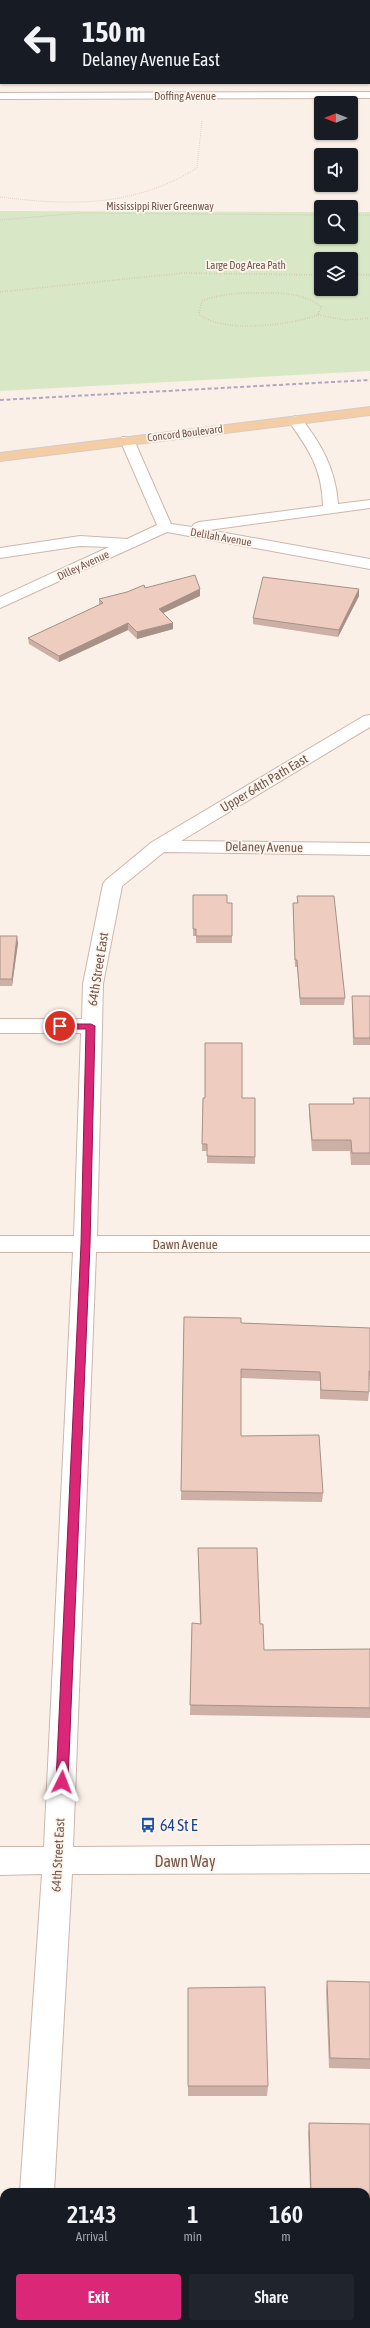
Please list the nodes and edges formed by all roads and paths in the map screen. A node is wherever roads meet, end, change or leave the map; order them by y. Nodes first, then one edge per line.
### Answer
1 (158, 84) edge
2 (370, 95) edge
3 (0, 96) edge
4 (158, 96) junction
5 (202, 116) dead end
6 (0, 197) edge
7 (106, 200) junction
8 (113, 214) junction
9 (314, 215) edge
10 (358, 215) edge
11 (370, 215) edge
12 (0, 220) edge
13 (358, 274) edge
14 (314, 275) edge
15 (370, 275) edge
16 (0, 292) edge
17 (318, 315) junction
18 (370, 318) edge
19 (370, 411) edge
20 (295, 420) junction
21 (127, 440) junction
22 (0, 457) edge
23 (370, 504) edge
24 (331, 508) junction
25 (173, 528) junction
26 (130, 543) junction
27 (0, 553) edge
28 (370, 564) edge
29 (0, 603) edge
30 (370, 720) edge
31 (159, 846) junction
32 (370, 848) edge
33 (0, 1026) edge
34 (91, 1026) junction
35 (0, 1244) edge
36 (86, 1244) junction
37 (370, 1244) edge
38 (370, 1859) edge
39 (0, 1861) edge
40 (58, 1862) junction
41 (37, 2188) edge

1 - 4 street
2 - 4 street, Doffing Avenue
3 - 4 street, Doffing Avenue
5 - 7 path
6 - 7 path
7 - 8 path
8 - 9 path, Mississippi River Greenway
8 - 12 path, Mississippi River Greenway
10 - 11 path
13 - 15 path
14 - 16 path, Large Dog Area Path
17 - 17 path
17 - 18 path
19 - 20 main road, Concord Boulevard
20 - 21 main road, Concord Boulevard
20 - 24 street
21 - 22 main road, Concord Boulevard
21 - 25 street
23 - 24 street, Dilley Avenue
24 - 25 street, Dilley Avenue
25 - 26 street, Dilley Avenue
25 - 28 street, Delilah Avenue
26 - 27 street
26 - 29 street, Dilley Avenue
30 - 31 street, Upper 64th Path East
31 - 32 street, Delaney Avenue
31 - 34 street, 64th Street East
33 - 34 street
34 - 36 street, 64th Street East
35 - 36 street, Dawn Avenue
36 - 37 street, Dawn Avenue
36 - 40 street, 64th Street East
38 - 40 street, Dawn Way
39 - 40 street, Dawn Way
40 - 41 street, 64th Street East

